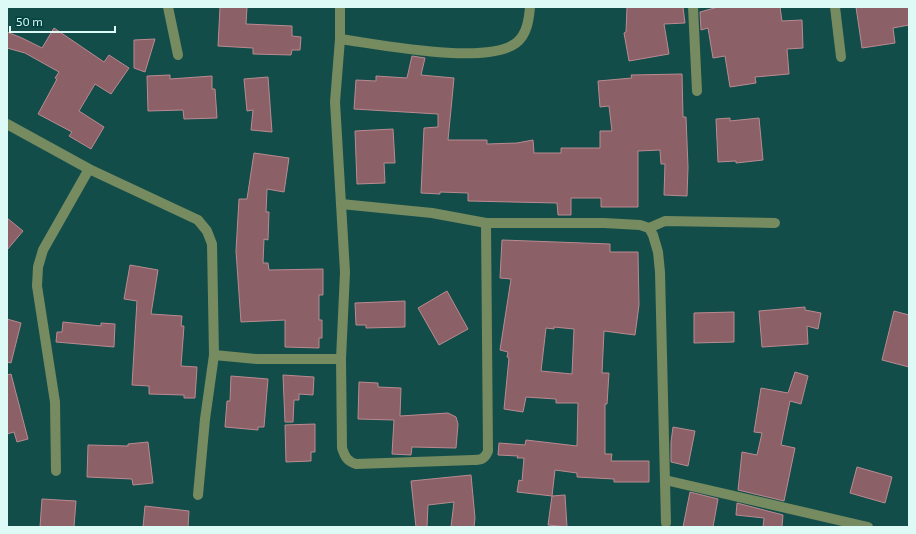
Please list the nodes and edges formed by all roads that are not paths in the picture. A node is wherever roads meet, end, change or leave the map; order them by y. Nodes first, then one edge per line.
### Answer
1 (168, 7) edge
2 (340, 7) edge
3 (530, 7) edge
4 (693, 7) edge
5 (835, 7) edge
6 (340, 39) junction
7 (178, 55) dead end
8 (841, 57) dead end
9 (697, 91) dead end
10 (7, 124) edge
11 (89, 169) junction
12 (341, 204) junction
13 (486, 223) junction
14 (774, 223) dead end
15 (649, 228) junction
16 (214, 355) junction
17 (341, 359) junction
18 (56, 471) dead end
19 (665, 480) junction
20 (198, 495) dead end
21 (666, 523) dead end
22 (868, 527) edge

1 - 7 street
2 - 6 street
3 - 6 street
4 - 9 street
5 - 8 street
6 - 12 street
10 - 11 street
11 - 16 street
11 - 18 street
12 - 13 street
12 - 17 street
13 - 15 street
13 - 17 street
14 - 15 street
15 - 19 street
16 - 17 street
16 - 20 street
19 - 21 street
19 - 22 street

